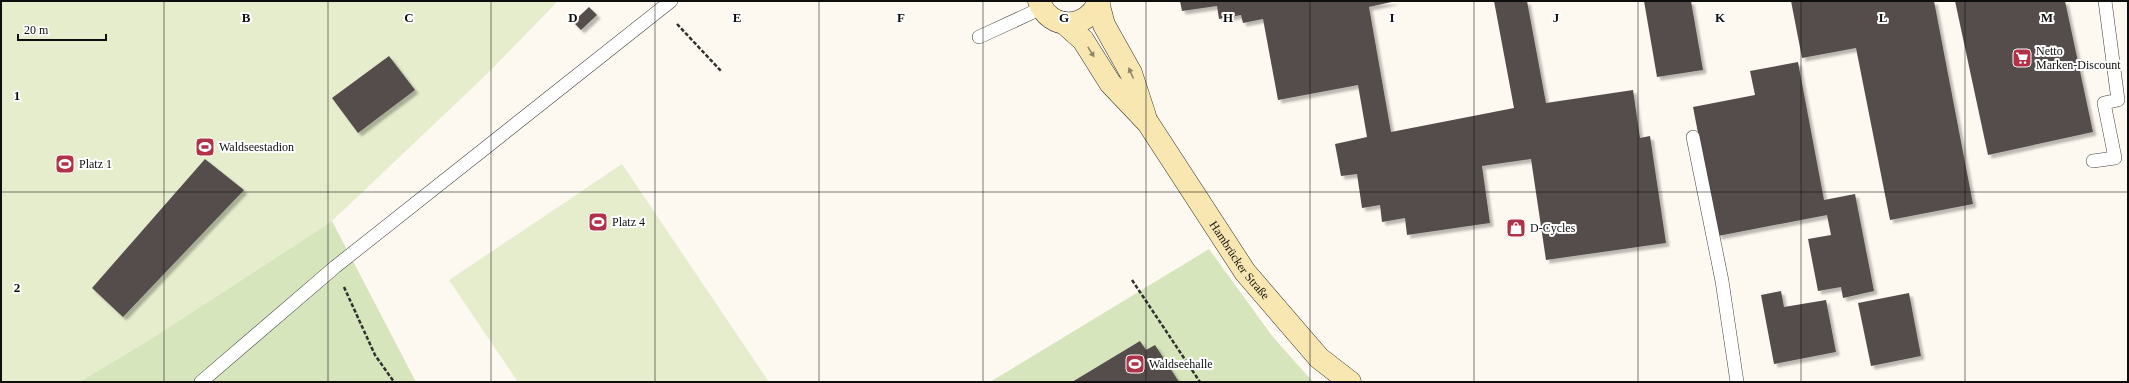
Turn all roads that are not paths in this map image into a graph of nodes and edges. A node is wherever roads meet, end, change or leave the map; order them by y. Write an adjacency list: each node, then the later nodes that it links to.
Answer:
1 (1099, 1): 5 (street, Hambrücker Straße); 7 (street, Hambrücker Straße, one-way to 1)
2 (2105, 1): 9 (lane)
3 (1040, 4): 5 (street, Hambrücker Straße); 6 (lane)
4 (667, 5): 10 (lane)
5 (1065, 24): 7 (street, Hambrücker Straße, one-way to 7)
6 (979, 37)
7 (1148, 123): 11 (street, Hambrücker Straße)
8 (1693, 137): 12 (lane)
9 (2093, 162)
10 (201, 382)
11 (1350, 382)
12 (1737, 382)

